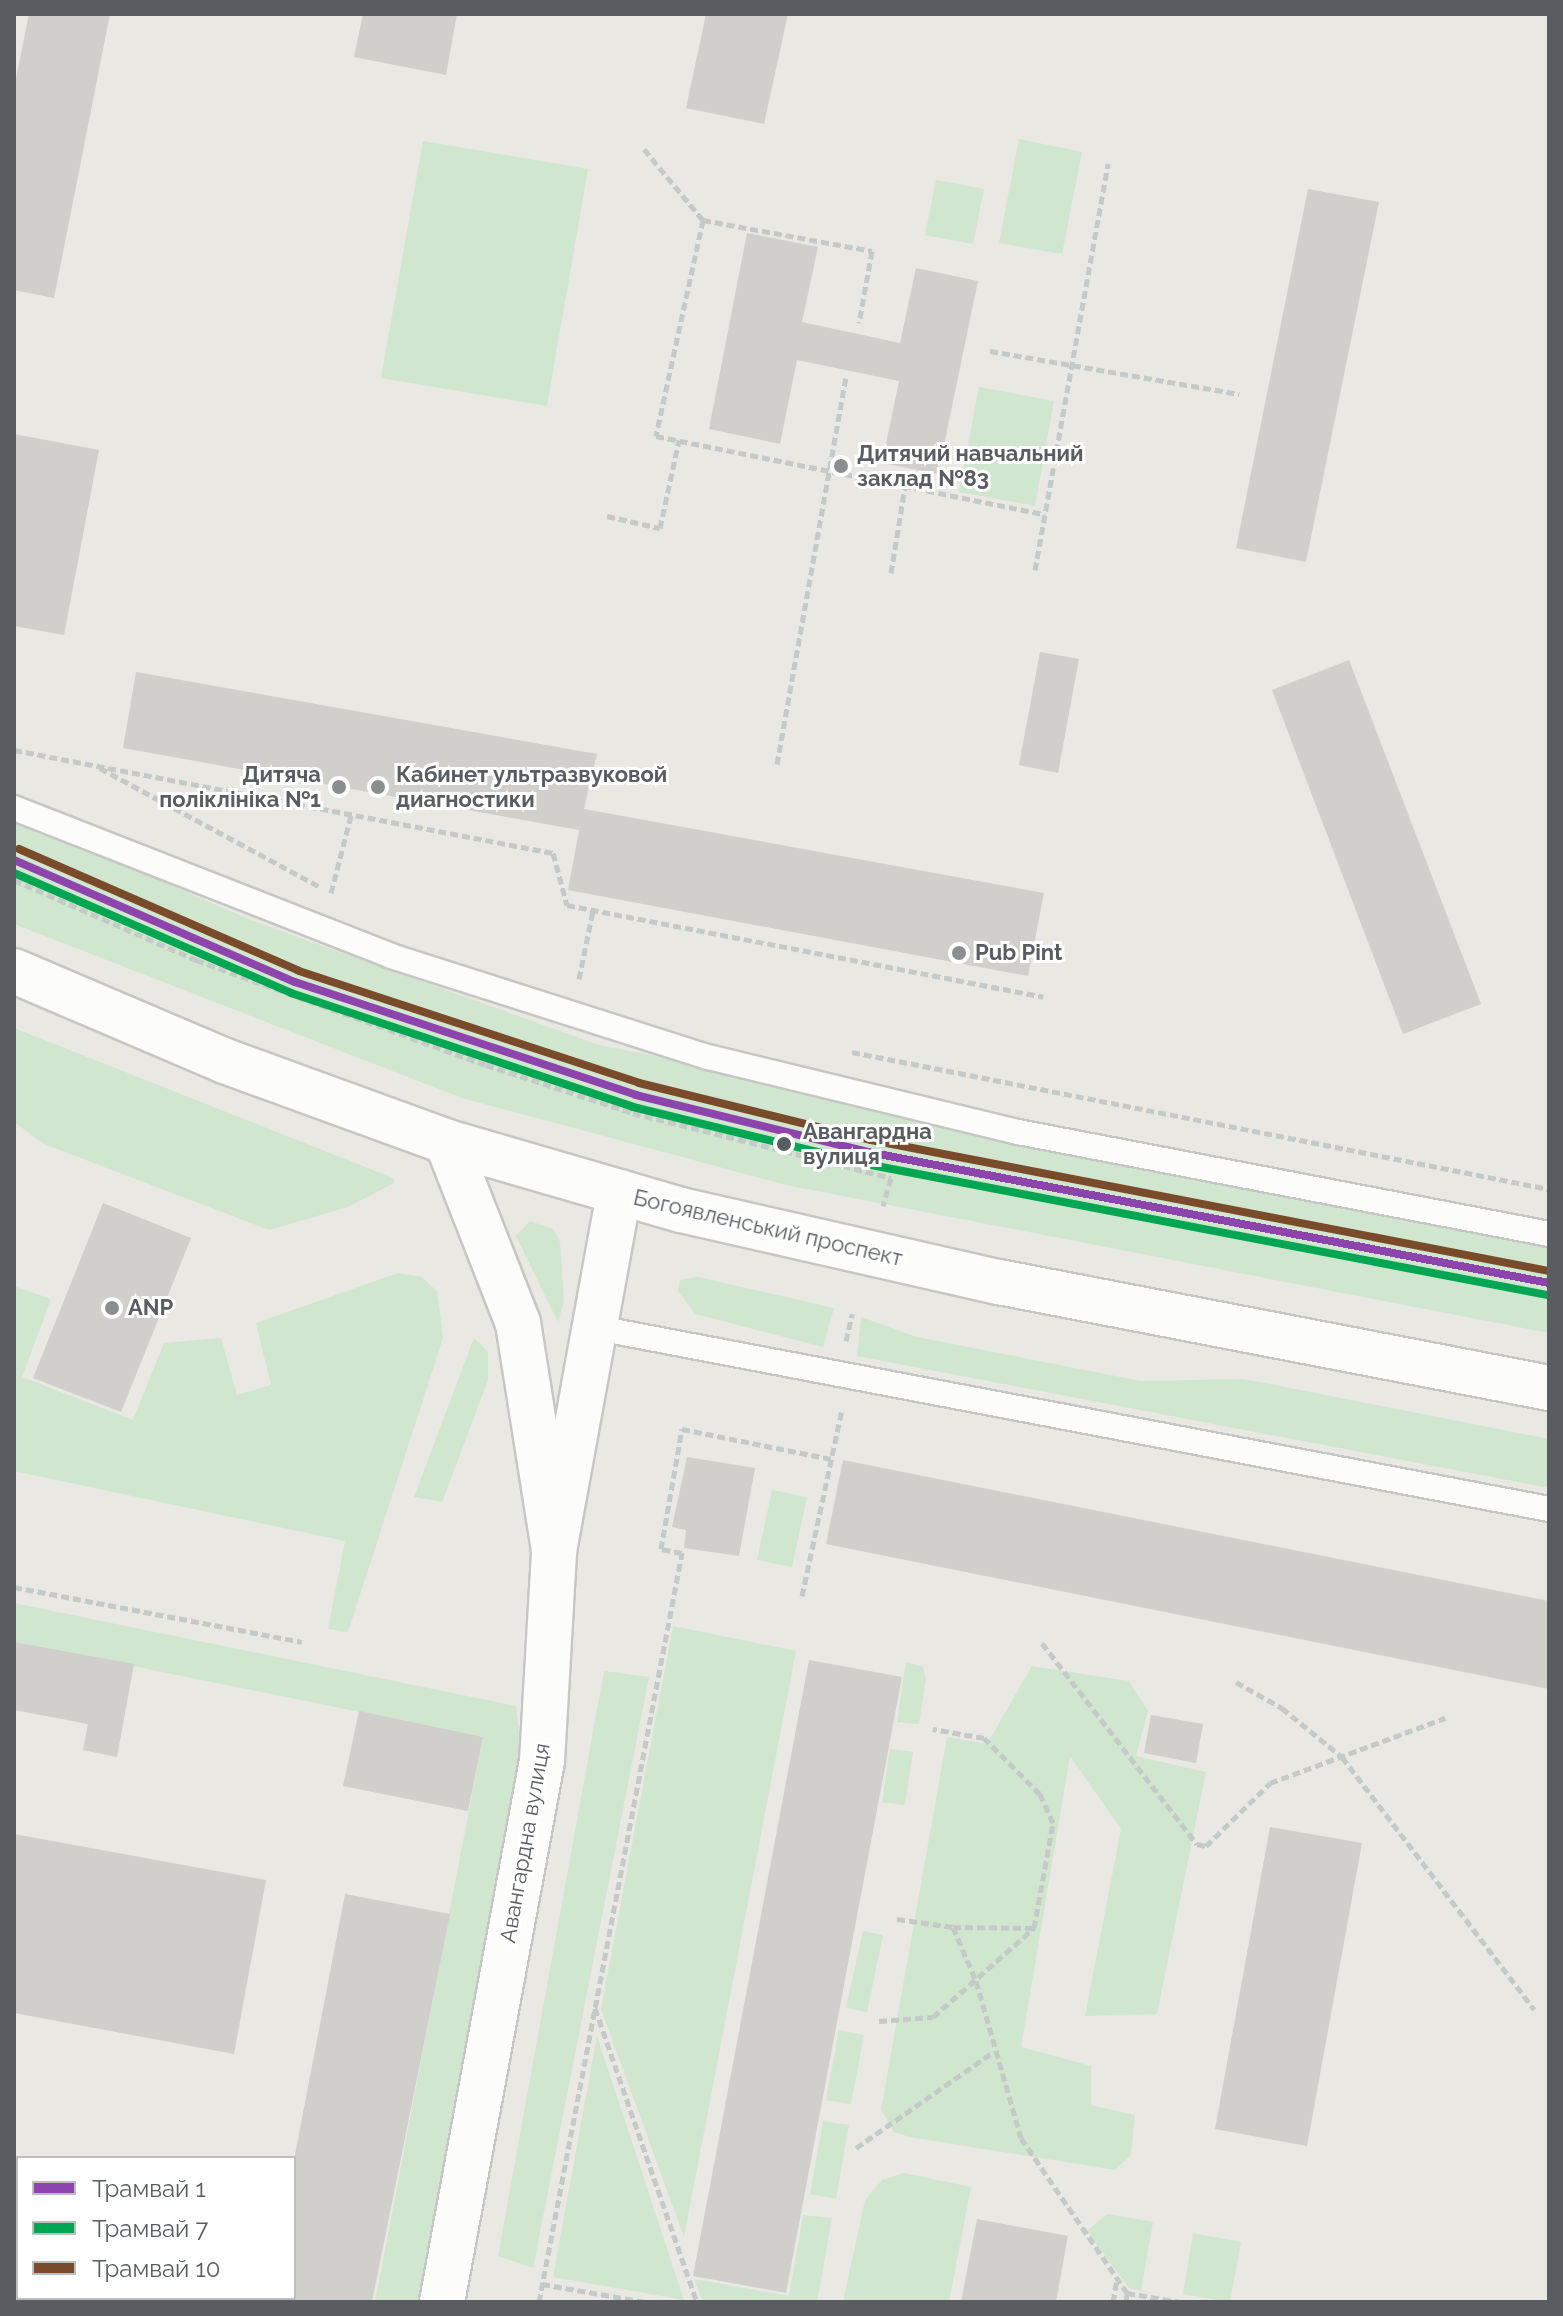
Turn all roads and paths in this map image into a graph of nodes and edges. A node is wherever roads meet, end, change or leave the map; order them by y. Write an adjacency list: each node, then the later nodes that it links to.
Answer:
1 (644, 149): 3 (path)
2 (1108, 163): 6 (path)
3 (703, 220): 4 (path); 9 (path)
4 (859, 323)
5 (990, 351): 6 (path)
6 (1071, 362): 8 (path); 12 (path)
7 (846, 377): 10 (path)
8 (1239, 394)
9 (679, 440): 10 (path); 13 (path)
10 (829, 470): 11 (path); 17 (path)
11 (905, 487): 12 (path); 15 (path)
12 (1044, 514): 14 (path)
13 (607, 516)
14 (1035, 570)
15 (891, 573)
16 (14, 750): 18 (path)
17 (777, 764)
18 (100, 768): 20 (path); 22 (path)
19 (14, 808): 35 (lane)
20 (352, 812): 22 (path); 24 (path)
21 (14, 880): 34 (path)
22 (331, 893): 23 (path)
23 (346, 899)
24 (593, 910): 27 (path); 29 (path)
25 (14, 971): 31 (main road, Богоявленський проспект)
26 (563, 980): 27 (path)
27 (578, 986): 28 (path)
28 (592, 991)
29 (1043, 997)
30 (844, 1050): 32 (path)
31 (447, 1142): 33 (main road, Богоявленський проспект); 42 (main road)
32 (1549, 1189)
33 (619, 1192): 37 (main road, Авангардна вулиця); 39 (main road, Богоявленський проспект)
34 (883, 1206)
35 (1549, 1234)
36 (852, 1314): 38 (path)
37 (592, 1327): 38 (lane); 42 (main road, Авангардна вулиця)
38 (838, 1373): 40 (path); 41 (lane)
39 (1549, 1388)
40 (831, 1459): 44 (path); 55 (path)
41 (1549, 1509)
42 (554, 1551): 63 (main road, Авангардна вулиця)
43 (14, 1587): 45 (path)
44 (802, 1596)
45 (302, 1642)
46 (1042, 1643): 50 (path)
47 (1236, 1682): 50 (path)
48 (1445, 1718): 50 (path)
49 (933, 1729): 53 (path)
50 (1342, 1757): 56 (path)
51 (897, 1919): 52 (path)
52 (953, 1927): 53 (path); 54 (path)
53 (1034, 1928): 54 (path)
54 (976, 1981): 57 (path); 58 (path)
55 (595, 2007): 61 (path); 66 (path)
56 (1534, 2009)
57 (879, 2021)
58 (993, 2052): 59 (path); 60 (path)
59 (856, 2148)
60 (1117, 2278): 62 (path); 67 (path)
61 (542, 2284): 64 (path); 65 (path)
62 (1127, 2293): 68 (path); 69 (path)
63 (442, 2302)
64 (539, 2302)
65 (645, 2302)
66 (697, 2302)
67 (1113, 2302)
68 (1126, 2302)
69 (1180, 2302)

